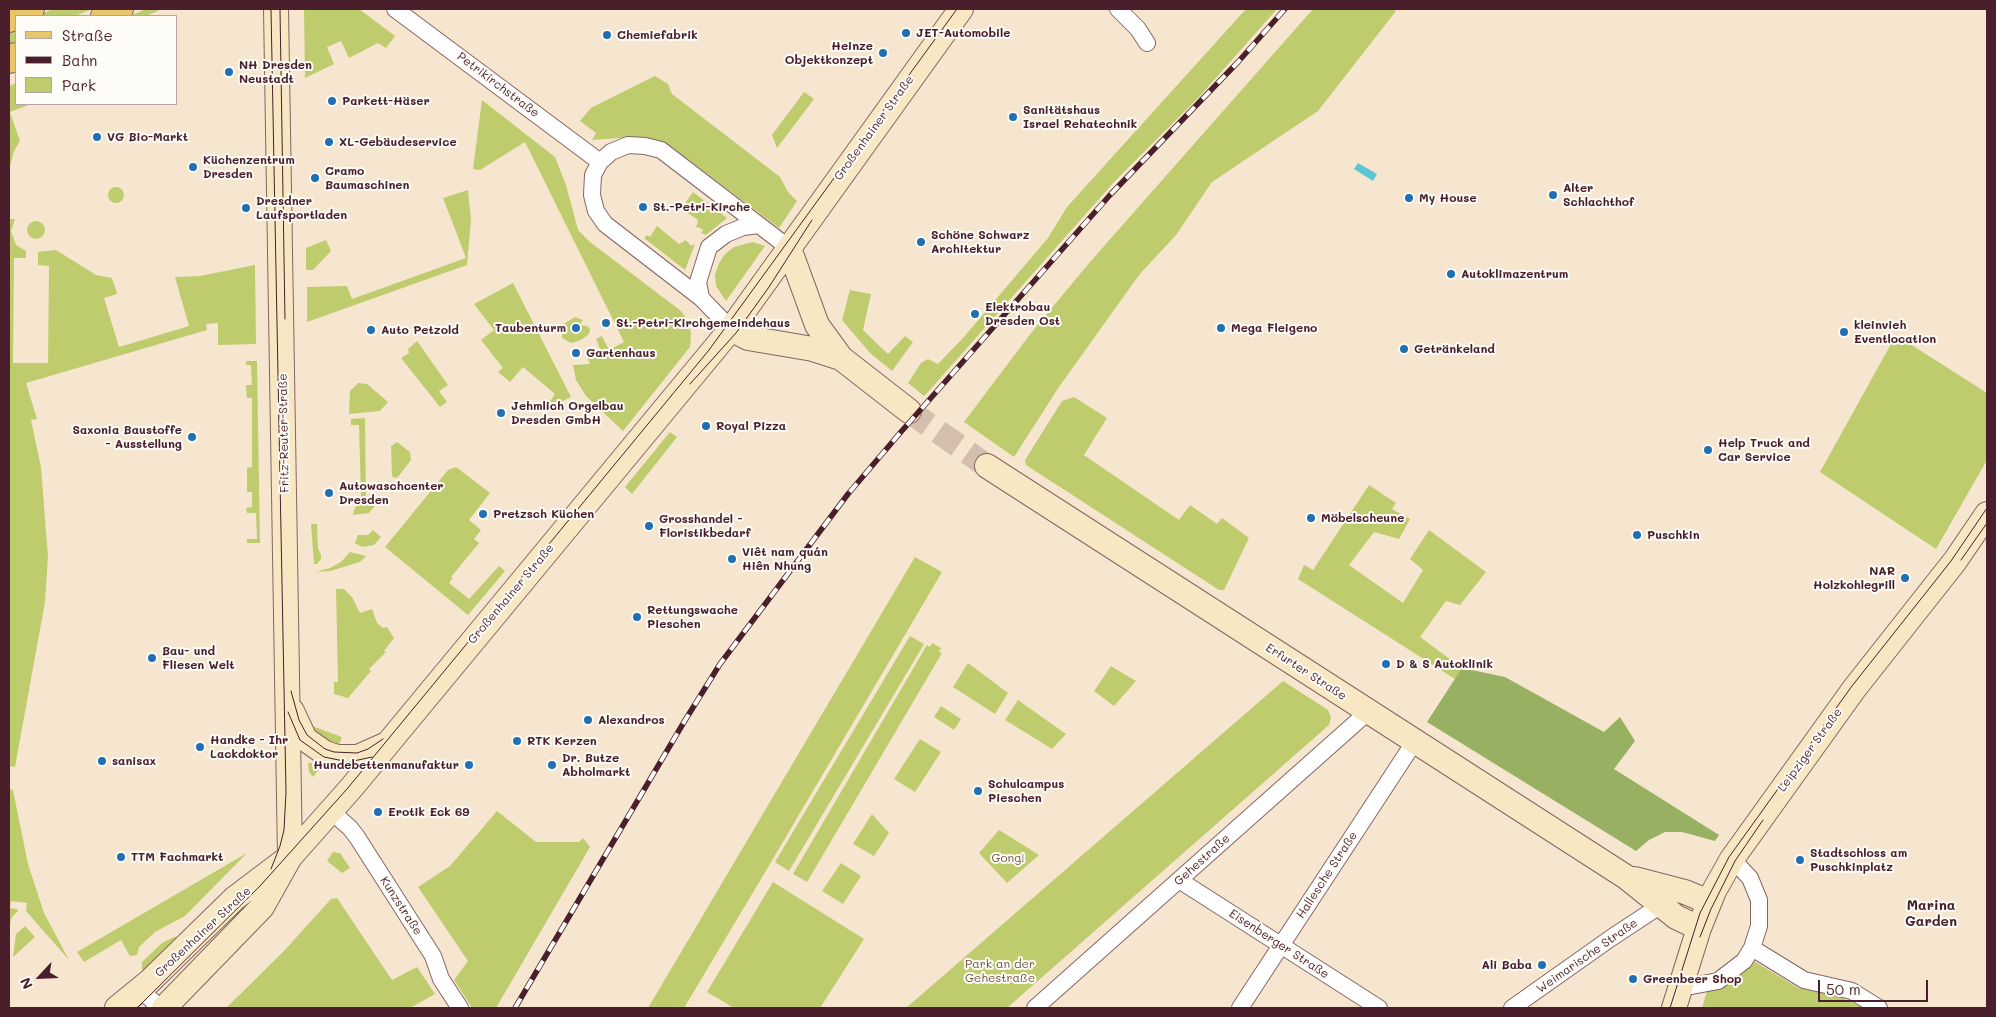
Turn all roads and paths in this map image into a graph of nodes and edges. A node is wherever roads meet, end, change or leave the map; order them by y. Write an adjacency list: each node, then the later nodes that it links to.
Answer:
1 (31, 9): 7 (main road)
2 (120, 9): 8 (main road)
3 (276, 9): 19 (main road, Fritz-Reuter-Straße)
4 (395, 9): 10 (street, Petrikirchstraße)
5 (961, 9): 12 (main road, Großenhainer Straße)
6 (1118, 9): 9 (street)
7 (18, 15)
8 (106, 15)
9 (1147, 43)
10 (600, 162): 11 (street); 13 (street)
11 (759, 225): 12 (street); 13 (street)
12 (789, 248): 14 (main road, Großenhainer Straße); 15 (main road)
13 (700, 298): 14 (street)
14 (731, 329): 15 (main road); 22 (main road, Großenhainer Straße)
15 (841, 358): 16 (main road)
16 (909, 411)
17 (987, 466): 20 (main road, Erfurter Straße)
18 (1987, 514): 25 (main road, Leipziger Straße)
19 (288, 693): 22 (main road); 24 (main road, Fritz-Reuter-Straße)
20 (1369, 711): 21 (main road, Erfurter Straße); 27 (street, Gehestraße)
21 (1415, 741): 26 (main road, Erfurter Straße); 31 (street, Hallesche Straße)
22 (388, 742): 23 (main road, Großenhainer Straße)
23 (331, 811): 24 (main road, Großenhainer Straße); 38 (street, Kunzstraße)
24 (290, 857): 34 (main road, Großenhainer Straße); 37 (main road, Großenhainer Straße)
25 (1732, 859): 28 (main road, Leipziger Straße); 32 (street)
26 (1626, 877): 28 (main road, Erfurter Straße); 29 (main road, Erfurter Straße)
27 (1179, 880): 31 (street, Eisenberger Straße); 39 (street, Gehestraße)
28 (1709, 902): 30 (main road, Leipziger Straße)
29 (1661, 905): 30 (main road, Erfurter Straße); 42 (street, Weimarische Straße)
30 (1699, 928): 33 (main road, Leipziger Straße)
31 (1280, 946): 40 (street, Hallesche Straße); 41 (street, Eisenberger Straße)
32 (1752, 948): 33 (street); 44 (street)
33 (1681, 984): 43 (main road, Leipziger Straße)
34 (142, 990): 35 (main road, Großenhainer Straße); 36 (street)
35 (117, 1008)
36 (160, 1008)
37 (164, 1008)
38 (460, 1008)
39 (1035, 1008)
40 (1240, 1008)
41 (1379, 1008)
42 (1512, 1008)
43 (1674, 1008)
44 (1879, 1008)

